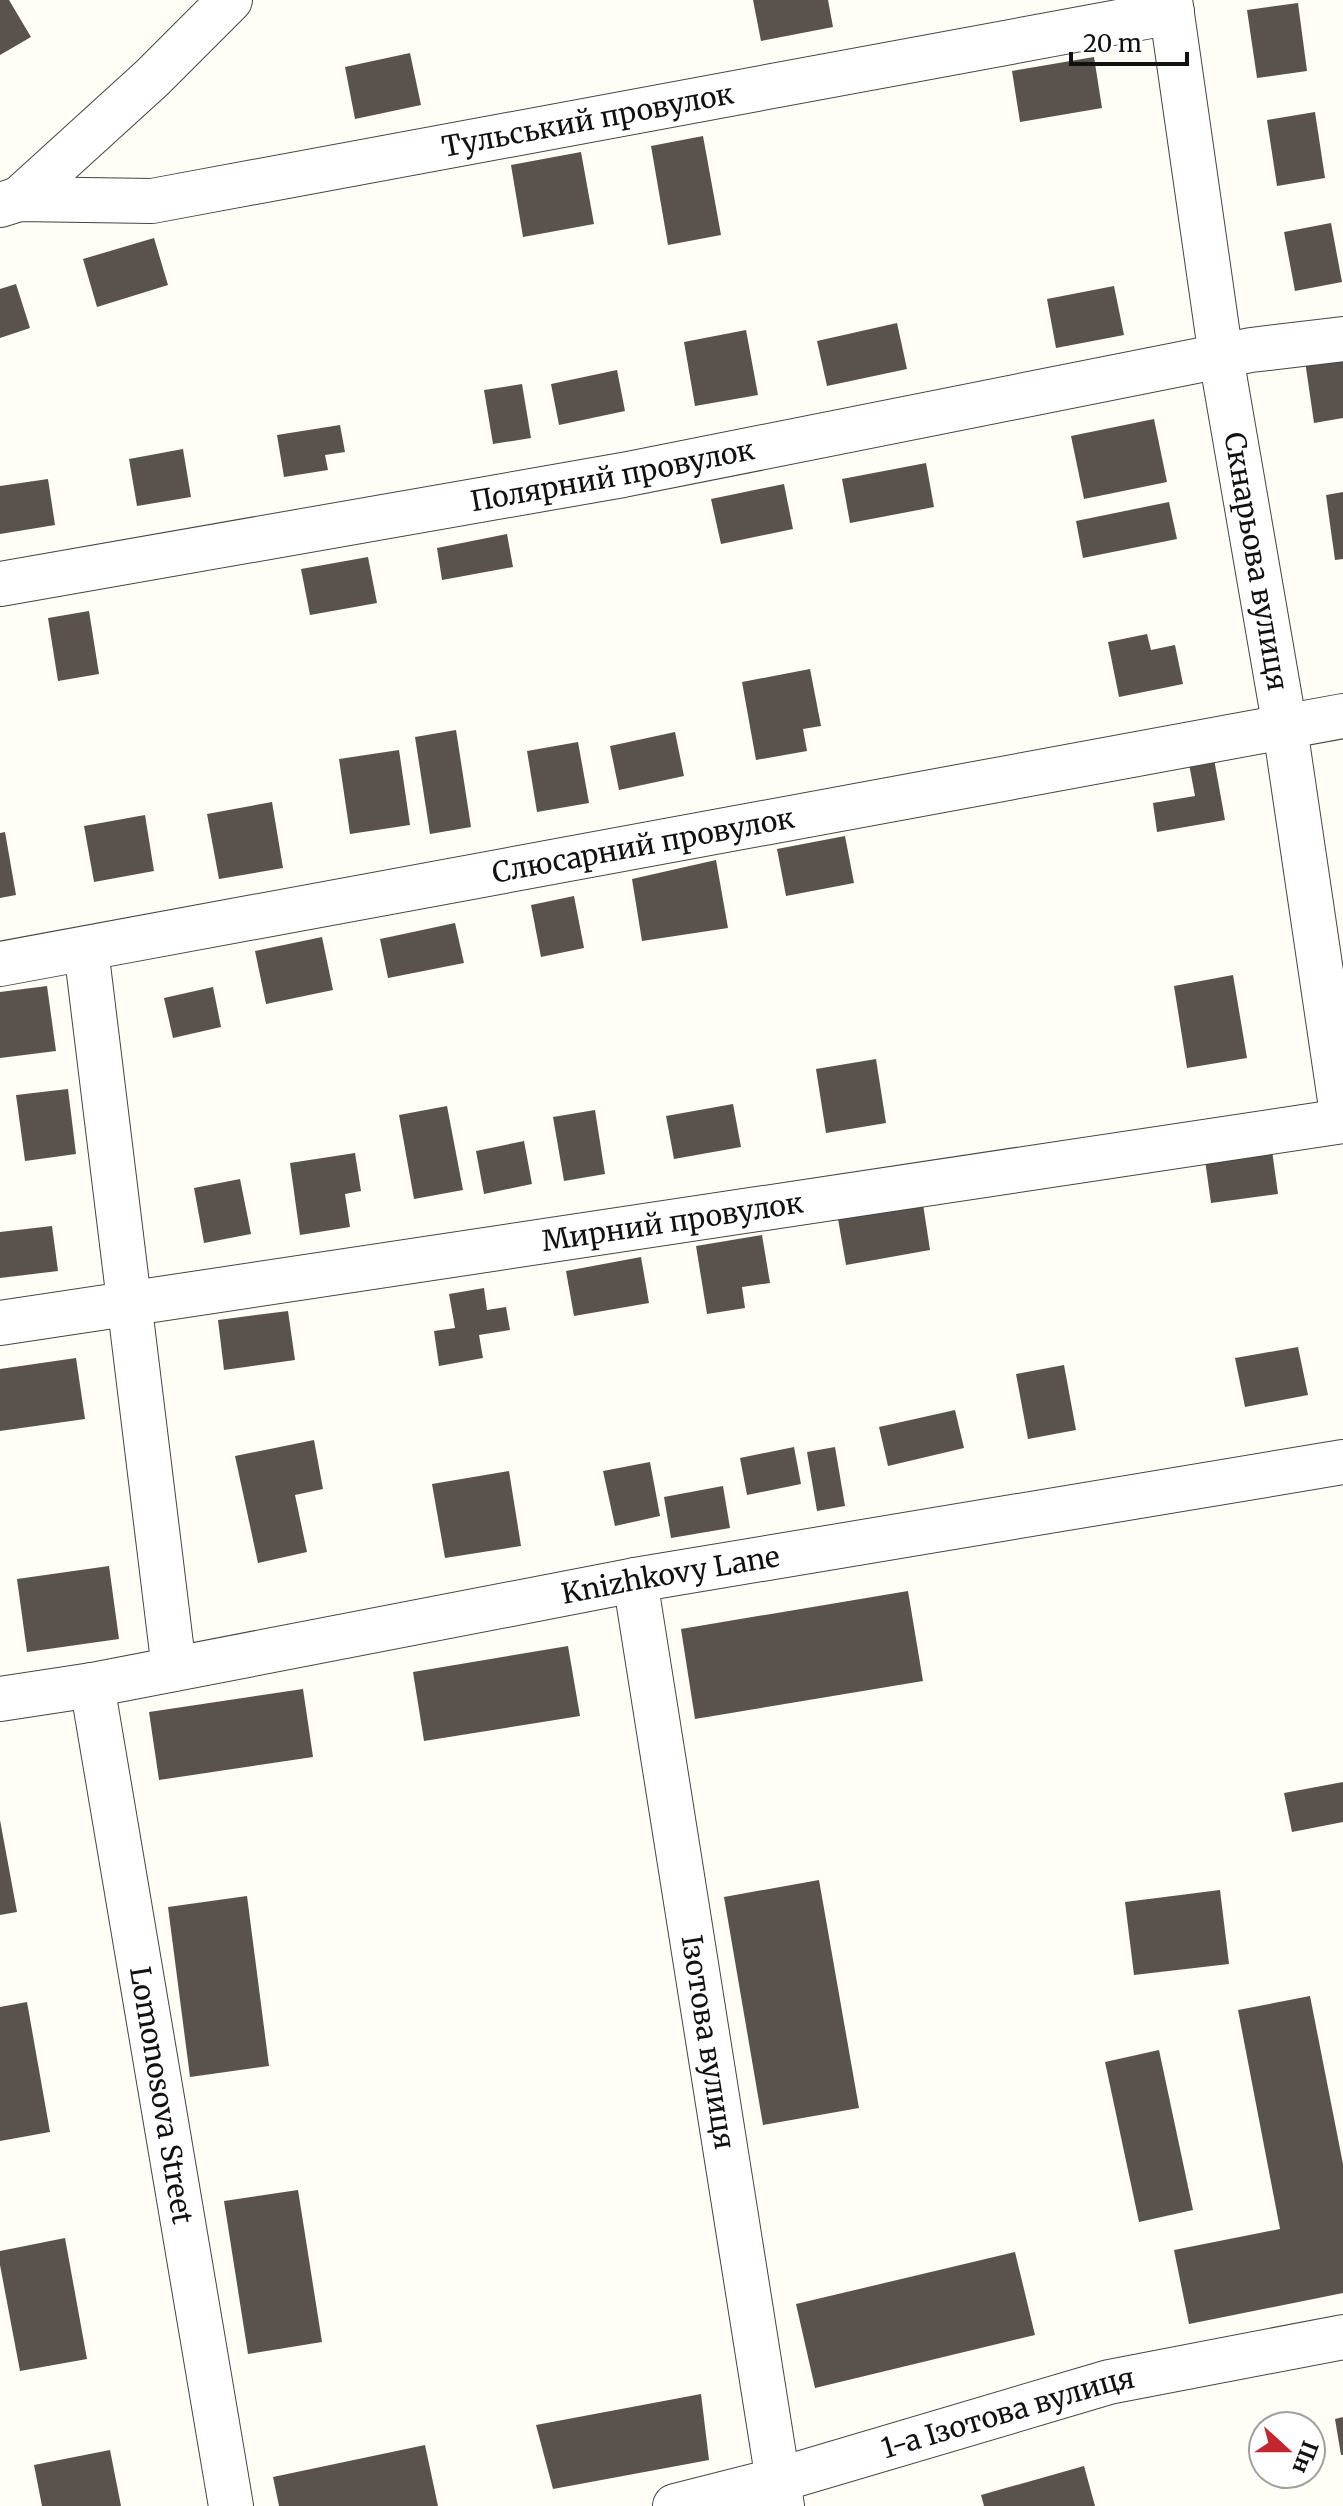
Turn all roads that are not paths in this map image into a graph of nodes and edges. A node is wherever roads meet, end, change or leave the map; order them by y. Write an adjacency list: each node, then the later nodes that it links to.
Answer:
1 (230, 0): 3 (street)
2 (1171, 6): 3 (street, Тульський провулок); 5 (street, Скнарьова вулиця)
3 (10, 202)
4 (1343, 339): 5 (street, Полярний провулок)
5 (1221, 357): 6 (street, Полярний провулок); 8 (street, Скнарьова вулиця)
6 (0, 584)
7 (1343, 716): 8 (street, Слюсарний провулок)
8 (1285, 728): 9 (street, Слюсарний провулок); 11 (street, Скнарьова вулиця)
9 (86, 949): 10 (street, Слюсарний провулок); 12 (street)
10 (0, 964)
11 (1343, 1121): 12 (street, Мирний провулок)
12 (131, 1305): 13 (street, Мирний провулок); 16 (street)
13 (0, 1323)
14 (1343, 1462): 15 (street, Knizhkovy Lane)
15 (635, 1580): 16 (street, Knizhkovy Lane); 20 (street, Ізотова вулиця)
16 (174, 1669): 17 (street, Knizhkovy Lane)
17 (92, 1685): 18 (street, Knizhkovy Lane); 21 (street, Lomonosova Street)
18 (0, 1699)
19 (1343, 2337): 20 (street, 1-а Ізотова вулиця)
20 (780, 2493): 22 (street, 1-а Ізотова вулиця)
21 (231, 2506)
22 (675, 2506)

